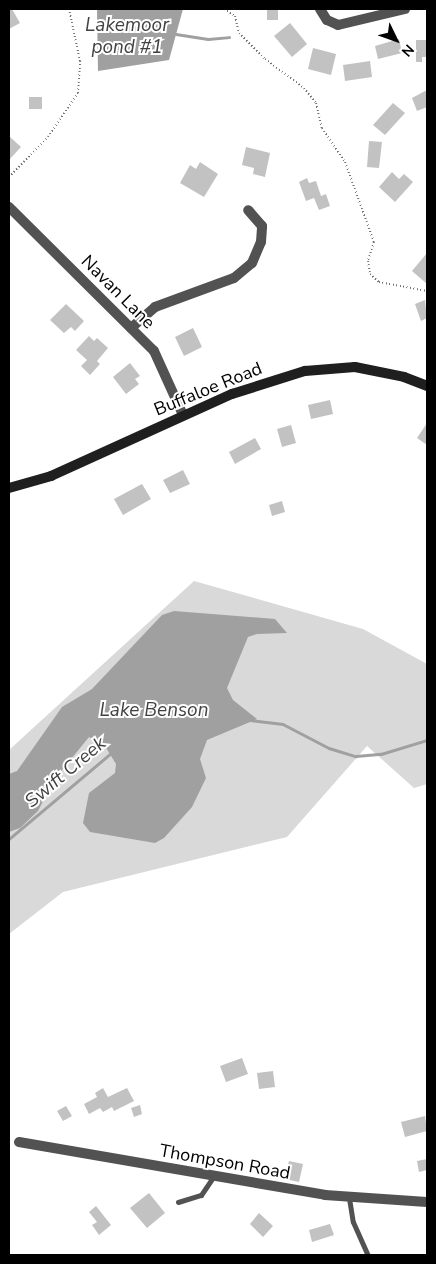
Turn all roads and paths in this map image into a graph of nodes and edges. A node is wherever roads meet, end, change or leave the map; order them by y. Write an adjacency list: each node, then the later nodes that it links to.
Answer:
1 (69, 9): 6 (path)
2 (224, 9): 9 (path)
3 (320, 9): 4 (street)
4 (400, 9): 5 (street)
5 (405, 9)
6 (9, 177)
7 (9, 207): 10 (street, Navan Lane)
8 (248, 210): 10 (street)
9 (427, 291)
10 (131, 328): 12 (street, Navan Lane)
11 (427, 386): 12 (street, Buffaloe Road)
12 (183, 415): 13 (street, Buffaloe Road)
13 (9, 488)
14 (19, 1142): 15 (street, Thompson Road)
15 (213, 1177): 16 (street, Thompson Road); 17 (lane)
16 (349, 1198): 18 (street, Thompson Road); 19 (lane)
17 (178, 1202)
18 (427, 1202)
19 (368, 1255)

